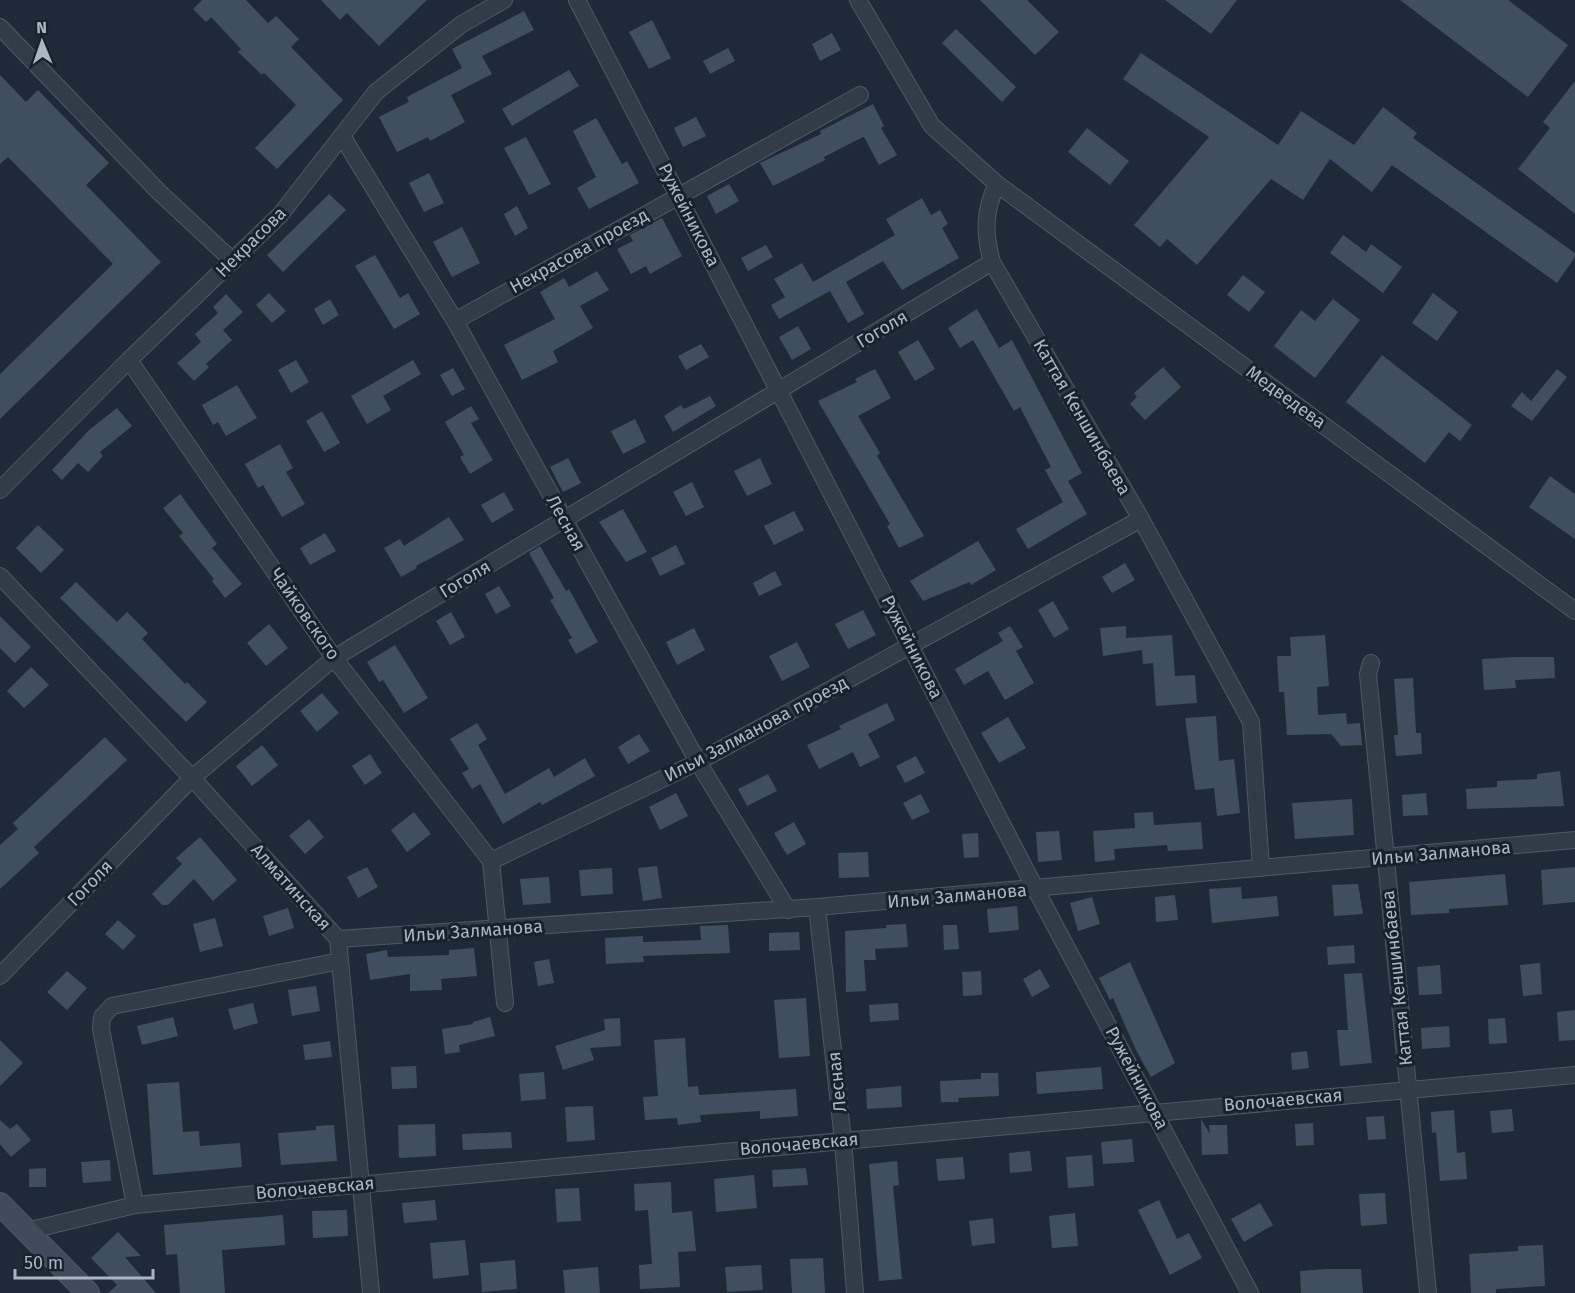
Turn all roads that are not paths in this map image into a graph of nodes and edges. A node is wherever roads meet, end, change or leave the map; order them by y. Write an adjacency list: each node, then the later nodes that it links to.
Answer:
1 (504, 0): 6 (street, Некрасова)
2 (577, 0): 8 (street, Ружейникова)
3 (858, 0): 7 (street)
4 (0, 27): 9 (street)
5 (861, 95): 8 (street, Некрасова проезд)
6 (342, 136): 9 (street, Некрасова); 11 (street, Лесная)
7 (997, 184): 10 (street, Каттая Кеншинбаева); 18 (street, Медведева)
8 (679, 195): 11 (street, Некрасова проезд); 13 (street, Ружейникова)
9 (233, 261): 12 (street, Некрасова)
10 (992, 262): 13 (street, Гоголя); 15 (street, Каттая Кеншинбаева)
11 (454, 321): 16 (street, Лесная)
12 (129, 360): 14 (street, Некрасова); 20 (street, Чайковского)
13 (780, 390): 16 (street, Гоголя); 19 (street, Ружейникова)
14 (0, 490)
15 (1141, 519): 19 (street, Ильи Залманова проезд); 27 (street, Каттая Кеншинбаева)
16 (564, 520): 20 (street, Гоголя); 22 (street, Лесная)
17 (0, 576): 23 (street, Алматинская)
18 (1575, 610)
19 (911, 646): 22 (street, Ильи Залманова проезд); 28 (street, Ружейникова)
20 (334, 658): 23 (street, Гоголя); 26 (street, Чайковского)
21 (1371, 663): 25 (street, Каттая Кеншинбаева)
22 (698, 762): 26 (street, Ильи Залманова проезд); 30 (street, Лесная)
23 (192, 778): 32 (street, Алматинская); 34 (street, Гоголя)
24 (1575, 840): 25 (street, Ильи Залманова)
25 (1385, 858): 27 (street, Ильи Залманова); 37 (street, Каттая Кеншинбаева)
26 (491, 861): 31 (street)
27 (1261, 868): 28 (street, Ильи Залманова)
28 (1036, 890): 29 (street, Ильи Залманова); 38 (street, Ружейникова)
29 (817, 907): 30 (street, Ильи Залманова); 39 (street, Лесная)
30 (788, 910): 31 (street, Ильи Залманова)
31 (498, 930): 32 (street, Ильи Залманова); 35 (street)
32 (339, 939): 33 (street, Алматинская)
33 (340, 962): 40 (street, Алматинская); 42 (street)
34 (0, 976)
35 (505, 1004)
36 (1575, 1075): 37 (street, Волочаевская)
37 (1408, 1088): 38 (street, Волочаевская); 48 (street, Каттая Кеншинбаева)
38 (1155, 1112): 39 (street, Волочаевская); 47 (street, Ружейникова)
39 (843, 1140): 40 (street, Волочаевская); 46 (street, Лесная)
40 (361, 1184): 42 (street, Волочаевская); 45 (street, Алматинская)
41 (0, 1204): 43 (street)
42 (135, 1205): 43 (street, Волочаевская)
43 (27, 1232): 44 (street)
44 (88, 1293)
45 (372, 1293)
46 (855, 1293)
47 (1250, 1293)
48 (1428, 1293)

